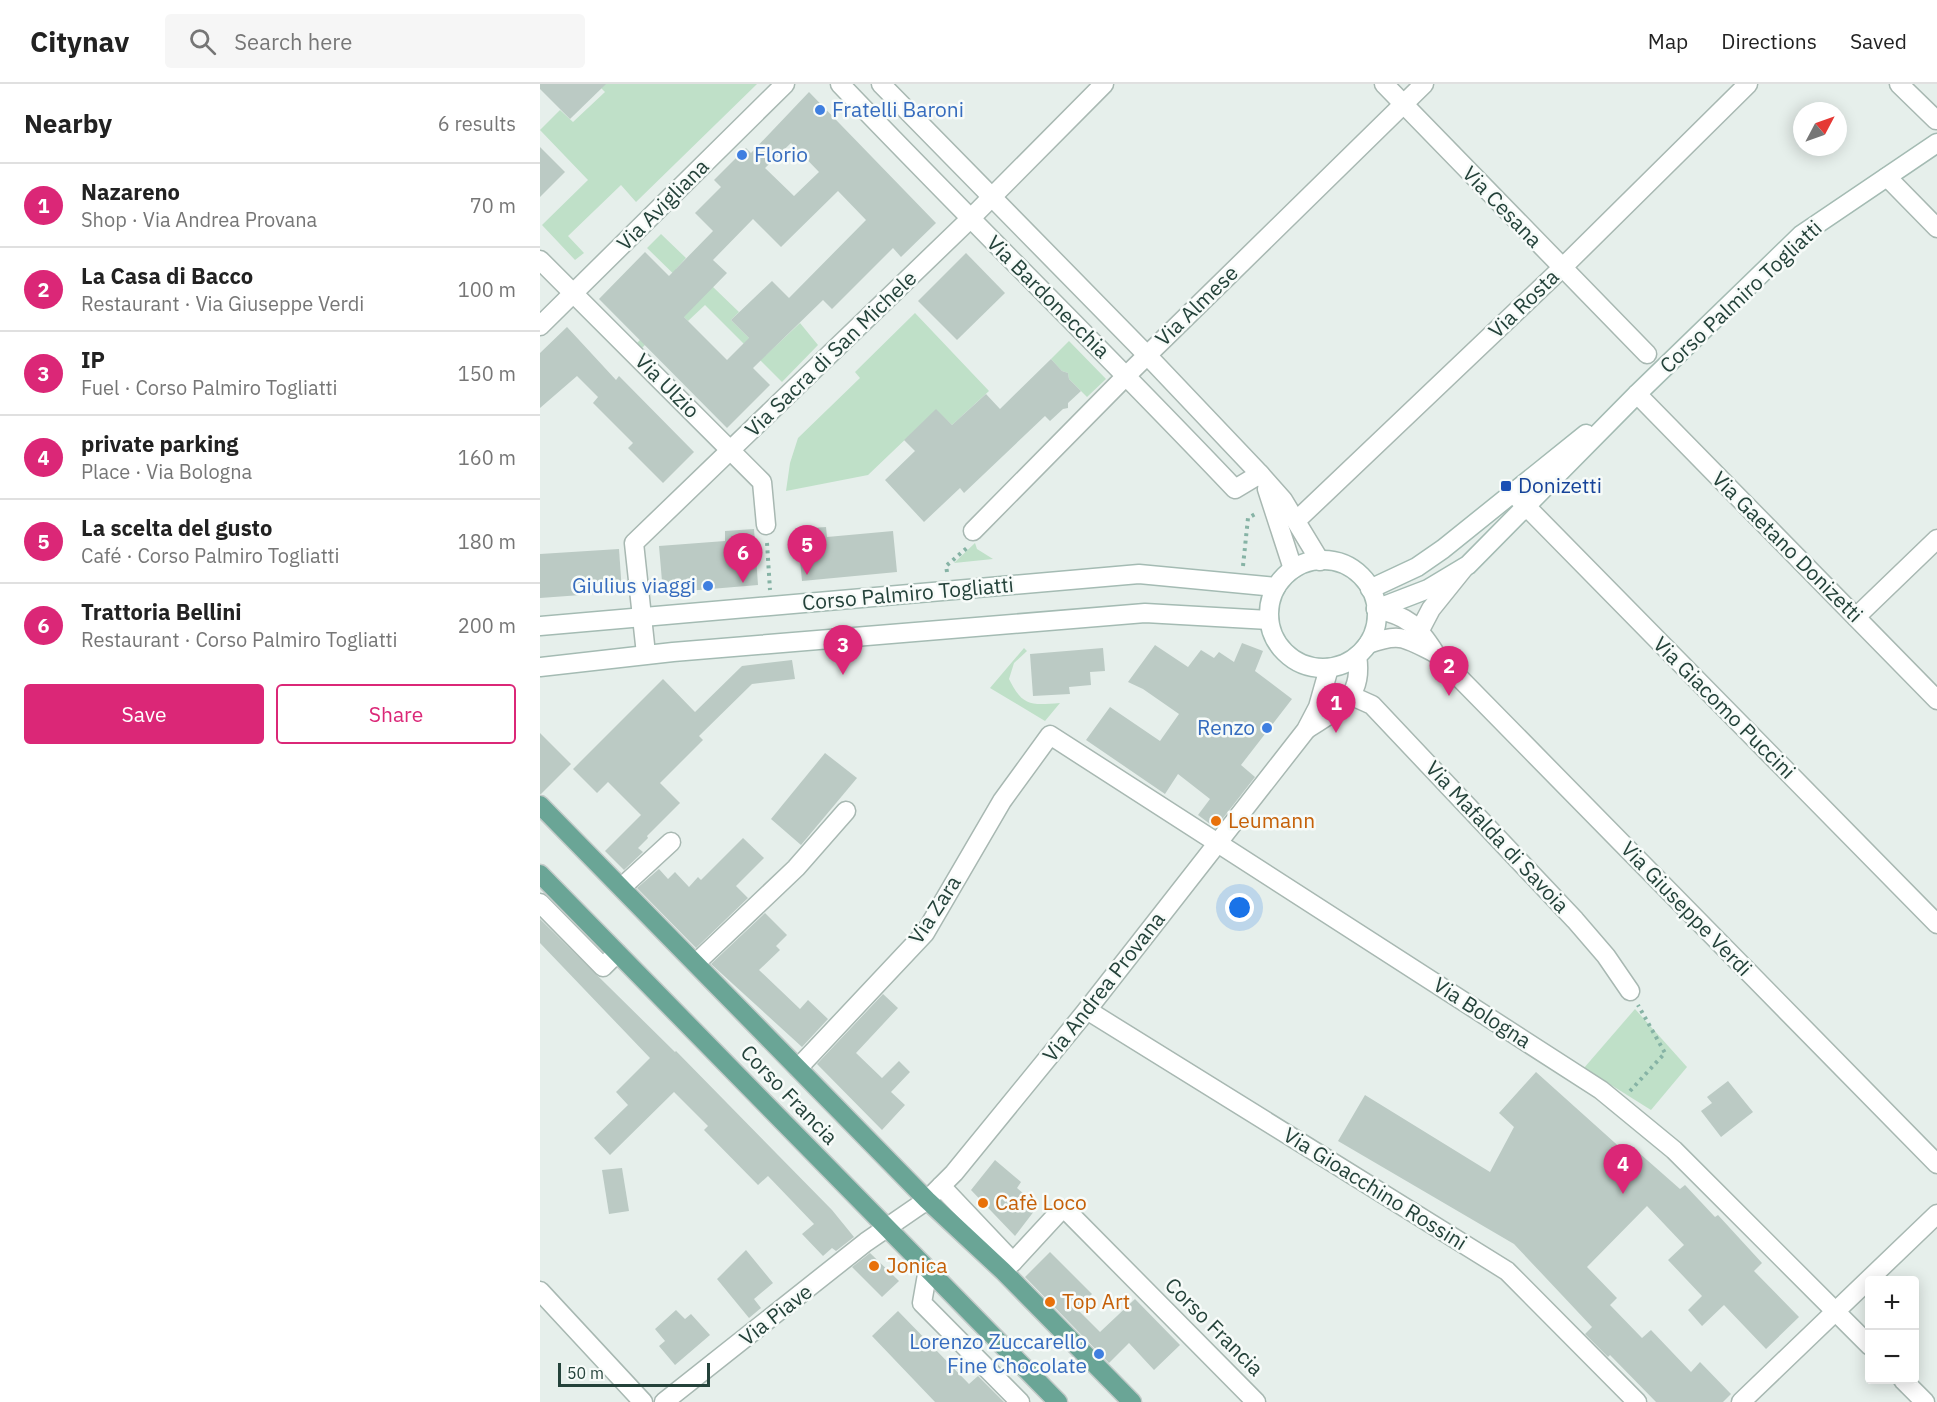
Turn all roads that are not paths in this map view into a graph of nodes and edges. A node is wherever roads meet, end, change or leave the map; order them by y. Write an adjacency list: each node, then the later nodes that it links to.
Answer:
1 (785, 84): 18 (street, Via Avigliana)
2 (840, 84): 14 (street, Via Bardonecchia)
3 (881, 84): 13 (street, Via Bardonecchia)
4 (1104, 84): 13 (street, Via Sacra di San Michele)
5 (1384, 84): 9 (street, Via Cesana)
6 (1424, 84): 9 (street, Via Almese)
7 (1748, 84): 17 (street, Via Rosta)
8 (1899, 84): 10 (street)
9 (1403, 104): 17 (street, Via Cesana); 21 (street, Via Almese)
10 (1935, 120)
11 (1937, 143): 12 (street, Corso Palmiro Togliatti)
12 (1887, 177): 15 (street); 23 (street, Corso Palmiro Togliatti)
13 (990, 197): 14 (street, Via Sacra di San Michele); 21 (street, Via Bardonecchia)
14 (970, 219): 22 (street, Via Bardonecchia); 24 (street, Via Sacra di San Michele)
15 (1937, 228)
16 (540, 260): 18 (street, Via Ulzio)
17 (1562, 268): 20 (street, Via Cesana); 29 (street, Via Rosta)
18 (574, 293): 19 (street, Via Avigliana); 24 (street, Via Ulzio)
19 (540, 326)
20 (1647, 354)
21 (1147, 355): 22 (street, Via Almese); 26 (street, Via Bardonecchia)
22 (1126, 375): 26 (street, Via Bardonecchia); 31 (street, Via Almese)
23 (1636, 394): 25 (street, Corso Palmiro Togliatti); 40 (street, Via Gaetano Donizetti)
24 (731, 451): 30 (street, Via Ulzio); 39 (street, Via Sacra di San Michele)
25 (1565, 459): 27 (street, Corso Palmiro Togliatti); 28 (street, Corso Palmiro Togliatti)
26 (1260, 474): 29 (street, Via Bardonecchia); 35 (street, Via Bardonecchia)
27 (1512, 492): 28 (street, Via Giacomo Puccini); 37 (street, Corso Palmiro Togliatti)
28 (1527, 507): 34 (street, Corso Palmiro Togliatti); 60 (street, Via Giacomo Puccini)
29 (1297, 520): 33 (street, Via Bardonecchia)
30 (766, 525)
31 (973, 531)
32 (1937, 539): 40 (street)
33 (1320, 561): 35 (street); 37 (street)
34 (1467, 565): 38 (street, Corso Palmiro Togliatti); 43 (street, Corso Palmiro Togliatti)
35 (1293, 569): 36 (street)
36 (1276, 587): 39 (street, Corso Palmiro Togliatti); 41 (street)
37 (1370, 589): 38 (street)
38 (1376, 609): 43 (street, Via Giuseppe Verdi); 44 (street)
39 (641, 617): 42 (street, Corso Palmiro Togliatti); 46 (street, Via Sacra di San Michele)
40 (1856, 617): 50 (street, Via Gaetano Donizetti)
41 (1269, 620): 46 (street, Corso Palmiro Togliatti); 48 (street)
42 (540, 627)
43 (1420, 630): 45 (street, Via Giuseppe Verdi)
44 (1363, 650): 45 (street, Via Giuseppe Verdi); 48 (street); 49 (street)
45 (1435, 653): 66 (street, Via Giuseppe Verdi)
46 (646, 654): 47 (street, Corso Palmiro Togliatti)
47 (540, 667)
48 (1329, 668): 51 (street, Via Andrea Provana)
49 (1352, 696): 51 (street, Via Andrea Provana); 63 (street, Via Mafalda di Savoia)
50 (1937, 700)
51 (1306, 730): 56 (street, Via Andrea Provana)
52 (1050, 735): 56 (street, Via Bologna); 65 (street, Via Zara)
53 (540, 805): 58 (main road, Corso Francia)
54 (846, 810): 62 (street)
55 (671, 842): 58 (street)
56 (1219, 842): 64 (street, Via Andrea Provana); 74 (street, Via Bologna)
57 (540, 874): 61 (main road, Corso Francia)
58 (622, 887): 62 (main road, Corso Francia)
59 (540, 903): 61 (street)
60 (1937, 924)
61 (617, 952): 70 (main road, Corso Francia)
62 (696, 963): 65 (main road, Corso Francia)
63 (1630, 991)
64 (1087, 1010): 67 (street, Via Andrea Provana); 83 (street, Via Gioacchino Rossini)
65 (798, 1068): 68 (main road, Corso Francia)
66 (1937, 1164)
67 (941, 1186): 68 (street, Via Andrea Provana); 71 (street, Corso Francia)
68 (927, 1200): 70 (street, Via Andrea Provana); 71 (main road, Corso Francia)
69 (1937, 1214): 74 (street)
70 (887, 1227): 72 (main road, Corso Francia); 78 (street, Via Piave)
71 (1008, 1267): 81 (main road, Corso Francia); 82 (street, Corso Francia)
72 (928, 1269): 79 (street); 80 (main road, Corso Francia)
73 (540, 1291): 77 (street)
74 (1836, 1312): 75 (street, Via Bologna); 84 (street)
75 (1865, 1342)
76 (1907, 1384): 85 (street)
77 (643, 1402)
78 (664, 1402)
79 (1020, 1402)
80 (1058, 1402)
81 (1132, 1402)
82 (1256, 1402)
83 (1637, 1402)
84 (1741, 1402)
85 (1926, 1402)

